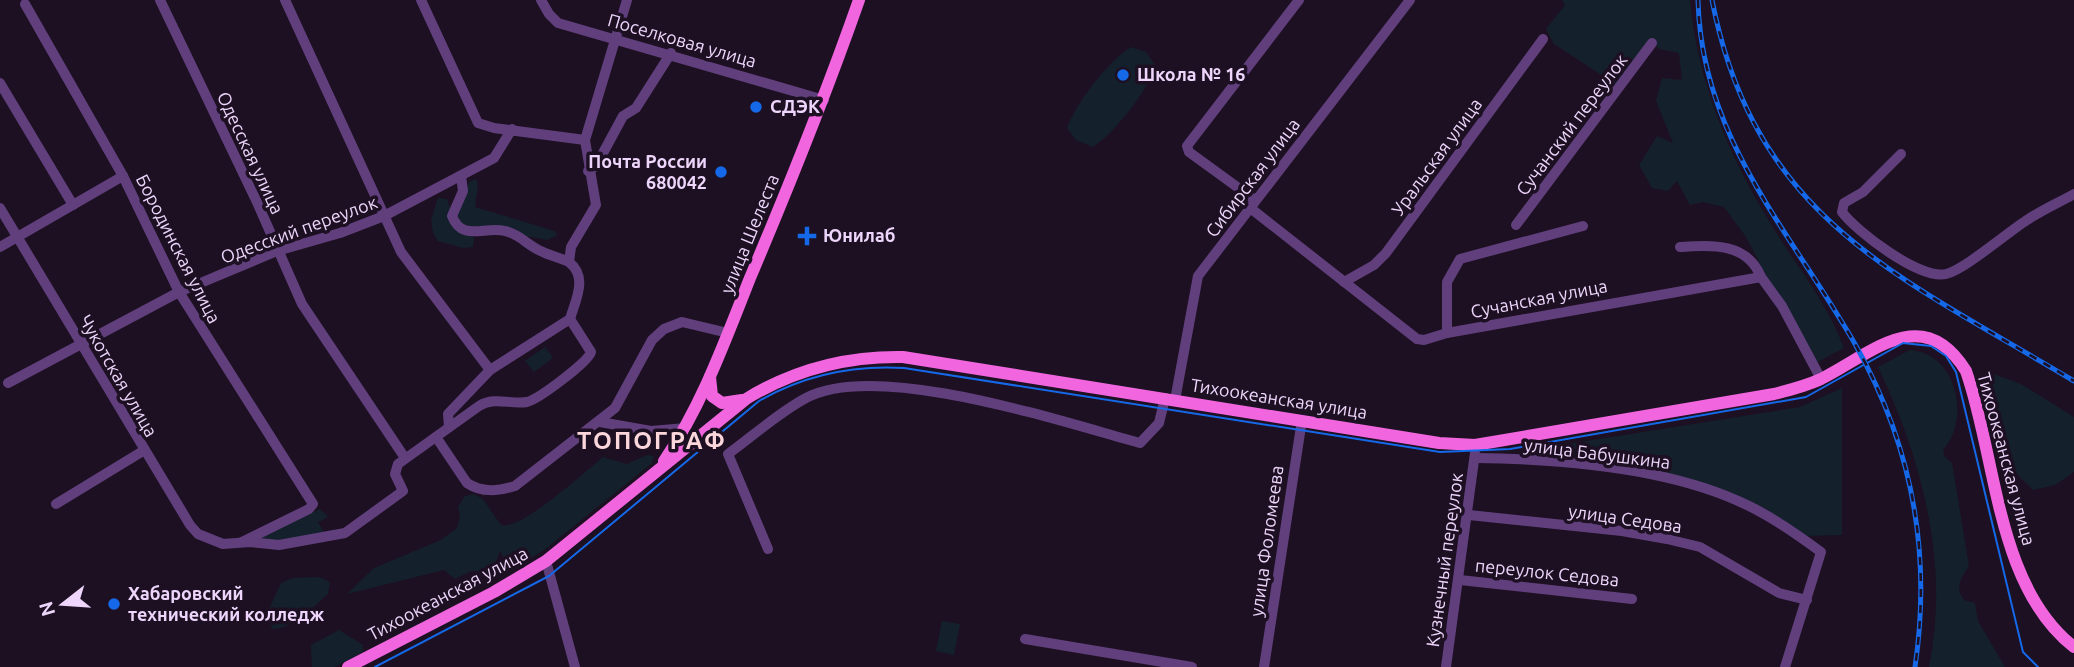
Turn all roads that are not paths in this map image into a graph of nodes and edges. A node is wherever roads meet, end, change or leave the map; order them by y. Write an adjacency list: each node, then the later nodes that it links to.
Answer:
1 (160, 0): 32 (street, Одесская улица)
2 (285, 0): 26 (street)
3 (421, 0): 16 (street)
4 (541, 0): 10 (street, Поселковая улица)
5 (627, 0): 10 (street)
6 (859, 0): 15 (main road, улица Шелеста)
7 (1299, 0): 23 (street, Сучанская улица)
8 (1410, 0): 23 (street, Сибирская улица)
9 (25, 4): 20 (street, Бородинская улица)
10 (617, 39): 13 (street, Поселковая улица); 17 (street)
11 (1543, 39): 35 (street, Уральская улица)
12 (1652, 43): 27 (street, Сучанский переулок)
13 (671, 53): 15 (street, Поселковая улица); 19 (street)
14 (0, 83): 24 (street)
15 (824, 100): 38 (main road, улица Шелеста)
16 (512, 129): 17 (street); 21 (street, Одесский переулок)
17 (585, 140): 19 (street)
18 (1901, 155): 22 (street)
19 (589, 171): 33 (street)
20 (123, 176): 24 (street); 36 (street, Бородинская улица)
21 (461, 176): 26 (street, Одесский переулок); 33 (street)
22 (2074, 194)
23 (1252, 204): 35 (street, Сучанская улица); 46 (street, Сибирская улица)
24 (73, 205): 29 (street)
25 (0, 208): 29 (street, Чукотская улица)
26 (384, 216): 32 (street, Одесский переулок); 41 (street)
27 (1516, 225)
28 (1583, 226): 39 (street)
29 (17, 237): 30 (street); 40 (street, Чукотская улица)
30 (0, 247)
31 (1680, 247): 34 (street)
32 (277, 251): 36 (street, Одесский переулок); 54 (street, Одесская улица)
33 (569, 262): 37 (street)
34 (1761, 277): 39 (street, Сучанская улица); 43 (street)
35 (1344, 282): 39 (street, Сучанская улица)
36 (179, 292): 40 (street, Одесский переулок); 58 (street, Бородинская улица)
37 (570, 319): 41 (street); 49 (street)
38 (728, 333): 42 (main road, улица Шелеста); 48 (street)
39 (1447, 333)
40 (83, 343): 44 (street, Одесский переулок); 52 (street, Чукотская улица)
41 (490, 370): 49 (street)
42 (710, 376): 45 (main road); 50 (main road, улица Шелеста)
43 (1824, 377): 53 (main road, Тихоокеанская улица); 65 (main road, Тихоокеанская улица)
44 (8, 383)
45 (746, 399): 46 (main road, Тихоокеанская улица); 55 (main road, Тихоокеанская улица)
46 (1170, 399): 47 (main road, Тихоокеанская улица); 59 (street, Сибирская улица)
47 (1302, 420): 53 (main road, Тихоокеанская улица); 69 (street, улица Фоломеева)
48 (600, 422): 50 (street); 51 (street)
49 (449, 427): 51 (street)
50 (686, 429): 55 (main road, улица Шелеста)
51 (436, 437): 54 (street)
52 (143, 451): 56 (street); 58 (street, Чукотская улица)
53 (1475, 451): 57 (street, Кузнечный переулок); 63 (street, улица Бабушкина)
54 (405, 458): 58 (street)
55 (656, 473): 60 (main road, Тихоокеанская улица)
56 (55, 504)
57 (1469, 515): 61 (street, Кузнечный переулок); 63 (street, улица Седова)
58 (241, 543)
59 (768, 549)
60 (546, 561): 66 (main road, Тихоокеанская улица); 67 (street)
61 (1460, 580): 62 (street, переулок Седова); 70 (street, Кузнечный переулок)
62 (1632, 599)
63 (1807, 600): 71 (street)
64 (1025, 639): 68 (street)
65 (2074, 647)
66 (348, 667)
67 (575, 667)
68 (1192, 667)
69 (1264, 667)
70 (1446, 667)
71 (1785, 667)

